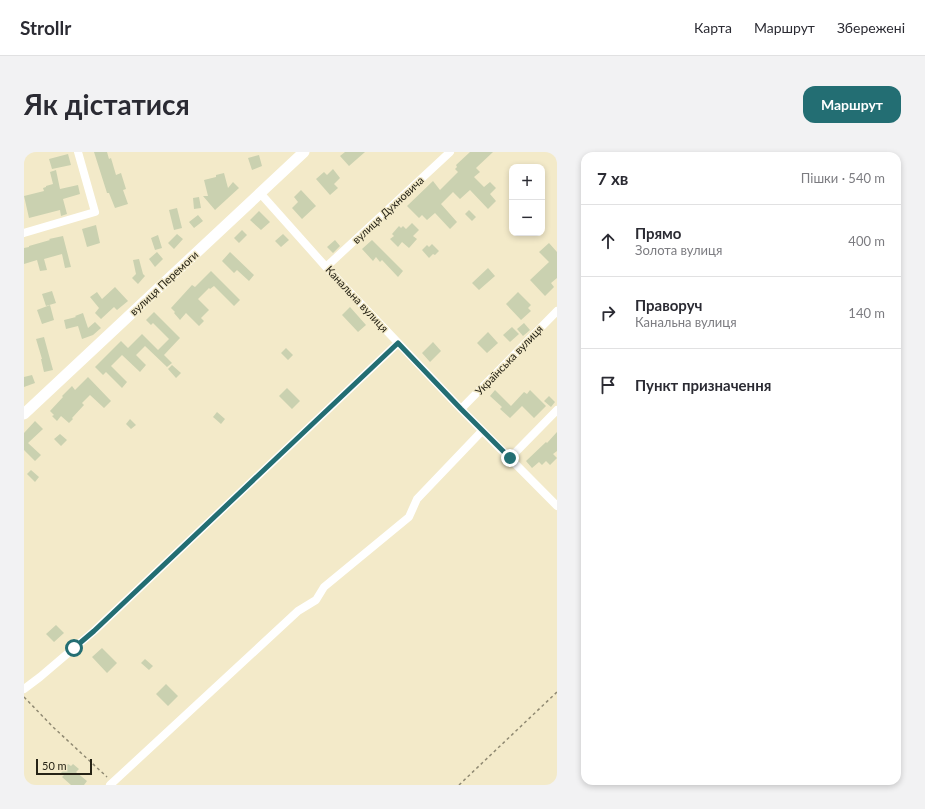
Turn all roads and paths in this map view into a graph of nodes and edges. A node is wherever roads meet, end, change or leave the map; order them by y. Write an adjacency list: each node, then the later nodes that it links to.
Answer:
1 (78, 152): 5 (street)
2 (304, 152): 4 (street, вулиця Перемоги)
3 (450, 152): 6 (street, вулиця Духновича)
4 (260, 193): 6 (street, Канальна вулиця); 11 (street, вулиця Перемоги)
5 (24, 233)
6 (326, 268): 8 (street, Канальна вулиця)
7 (557, 311): 9 (street, Українська вулиця)
8 (398, 343): 9 (street, Канальна вулиця); 15 (street)
9 (461, 409): 12 (street, Канальна вулиця)
10 (557, 410): 13 (street)
11 (24, 414)
12 (482, 431): 13 (street, Канальна вулиця); 18 (street)
13 (510, 458): 14 (street, Канальна вулиця)
14 (557, 506)
15 (24, 689)
16 (557, 692): 19 (path)
17 (24, 697): 18 (path)
18 (112, 784)
19 (459, 785)

